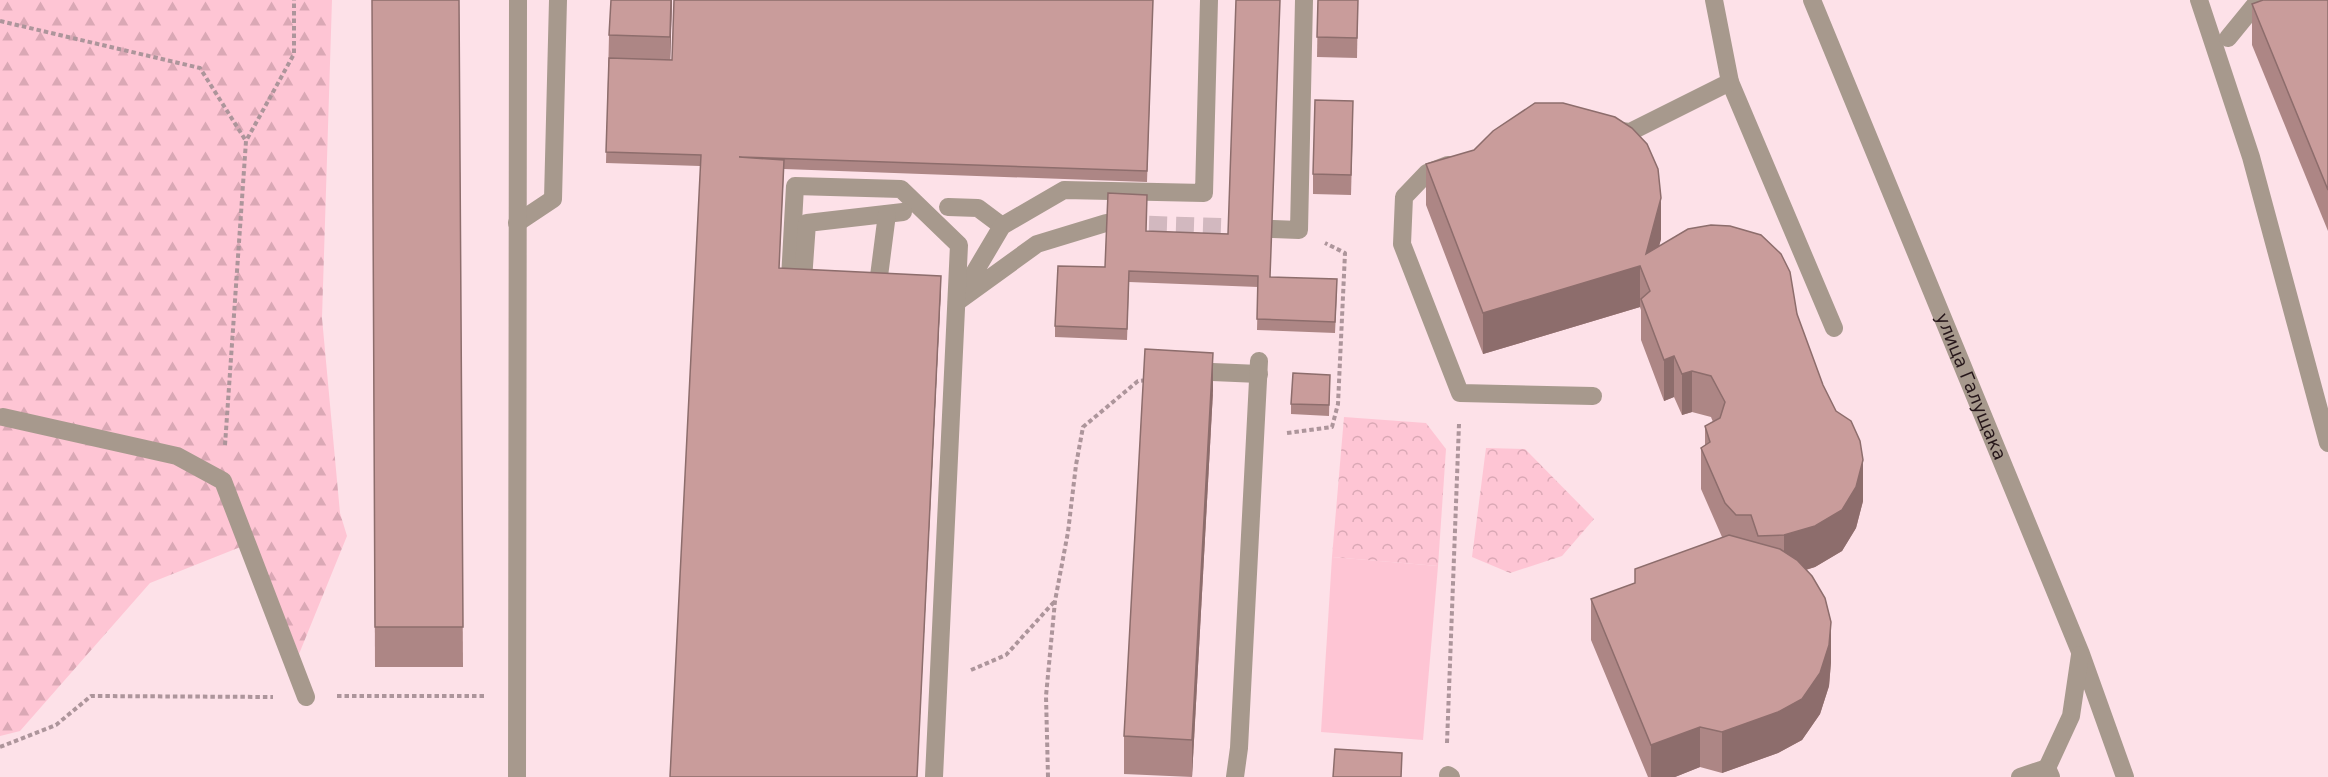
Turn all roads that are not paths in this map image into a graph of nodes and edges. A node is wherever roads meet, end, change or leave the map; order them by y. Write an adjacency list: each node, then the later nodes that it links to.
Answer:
1 (518, 0): 14 (street)
2 (558, 0): 14 (street)
3 (1209, 0): 16 (street)
4 (1304, 0): 17 (street)
5 (1714, 0): 10 (street)
6 (1812, 0): 25 (street, улица Галущака)
7 (2199, 0): 24 (street)
8 (2259, 0): 9 (street)
9 (2228, 38)
10 (1730, 82): 11 (street); 20 (street)
11 (1597, 129)
12 (1470, 157): 22 (street)
13 (948, 207): 16 (street)
14 (517, 223): 28 (street)
15 (1106, 223): 19 (street)
16 (1002, 226): 19 (street)
17 (1273, 229)
18 (878, 284): 19 (street)
19 (957, 302): 29 (street)
20 (1834, 328)
21 (1173, 371): 30 (street)
22 (1593, 396)
23 (3, 417): 26 (street)
24 (2328, 443)
25 (2081, 654): 27 (street); 32 (street, улица Галущака)
26 (306, 697)
27 (2049, 773): 31 (street)
28 (517, 777)
29 (934, 777)
30 (1235, 777)
31 (2020, 777)
32 (2125, 777)

